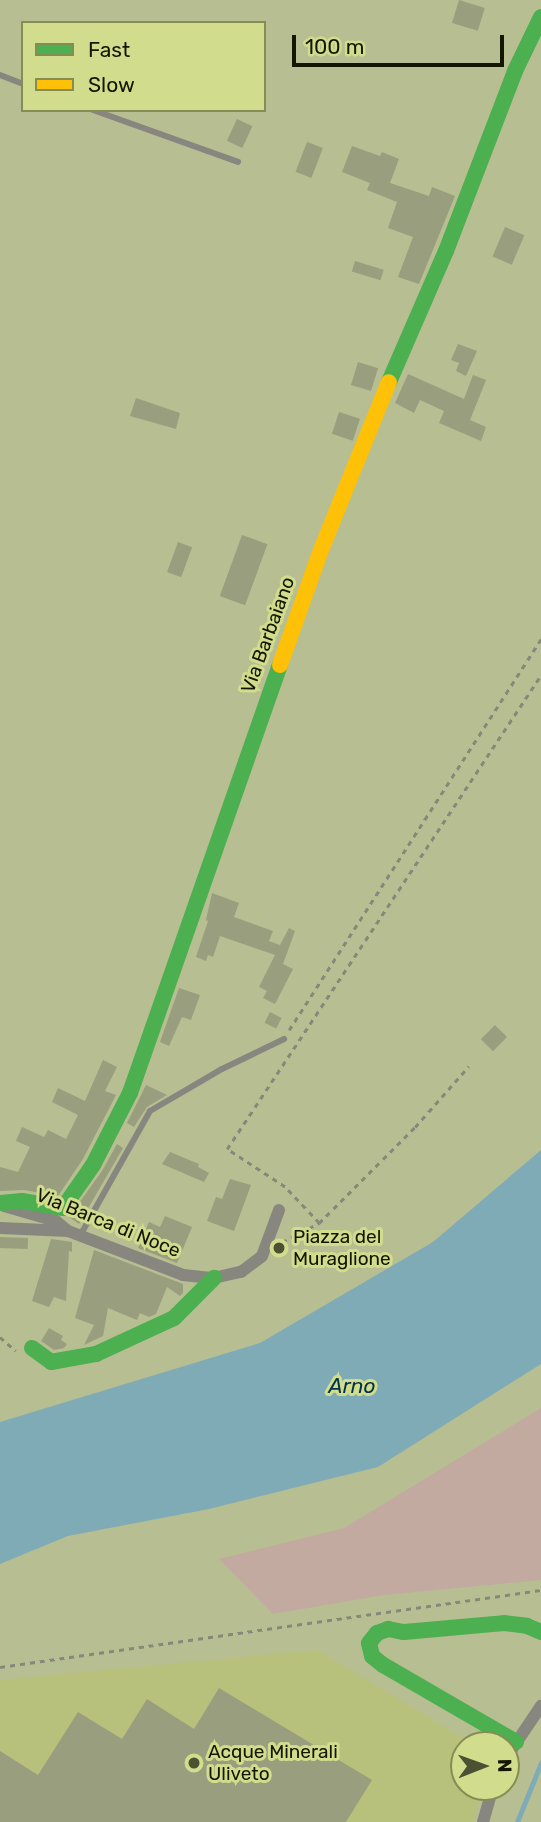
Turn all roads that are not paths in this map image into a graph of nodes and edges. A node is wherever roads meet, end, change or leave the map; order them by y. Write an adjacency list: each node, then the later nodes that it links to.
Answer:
1 (541, 16): 7 (street, Via Barbaiano)
2 (0, 75): 3 (lane)
3 (21, 83)
4 (99, 112): 5 (lane)
5 (238, 162)
6 (284, 1039): 10 (lane)
7 (0, 1204): 10 (street, Via Barca di Noce)
8 (279, 1210): 11 (street)
9 (0, 1228): 10 (street)
10 (75, 1232): 11 (street, Via Barca di Noce)
11 (214, 1278): 12 (street)
12 (32, 1348)
13 (541, 1632): 15 (street)
14 (541, 1706): 16 (street)
15 (497, 1731)
16 (520, 1736)
17 (489, 1801): 18 (street)
18 (483, 1822)

